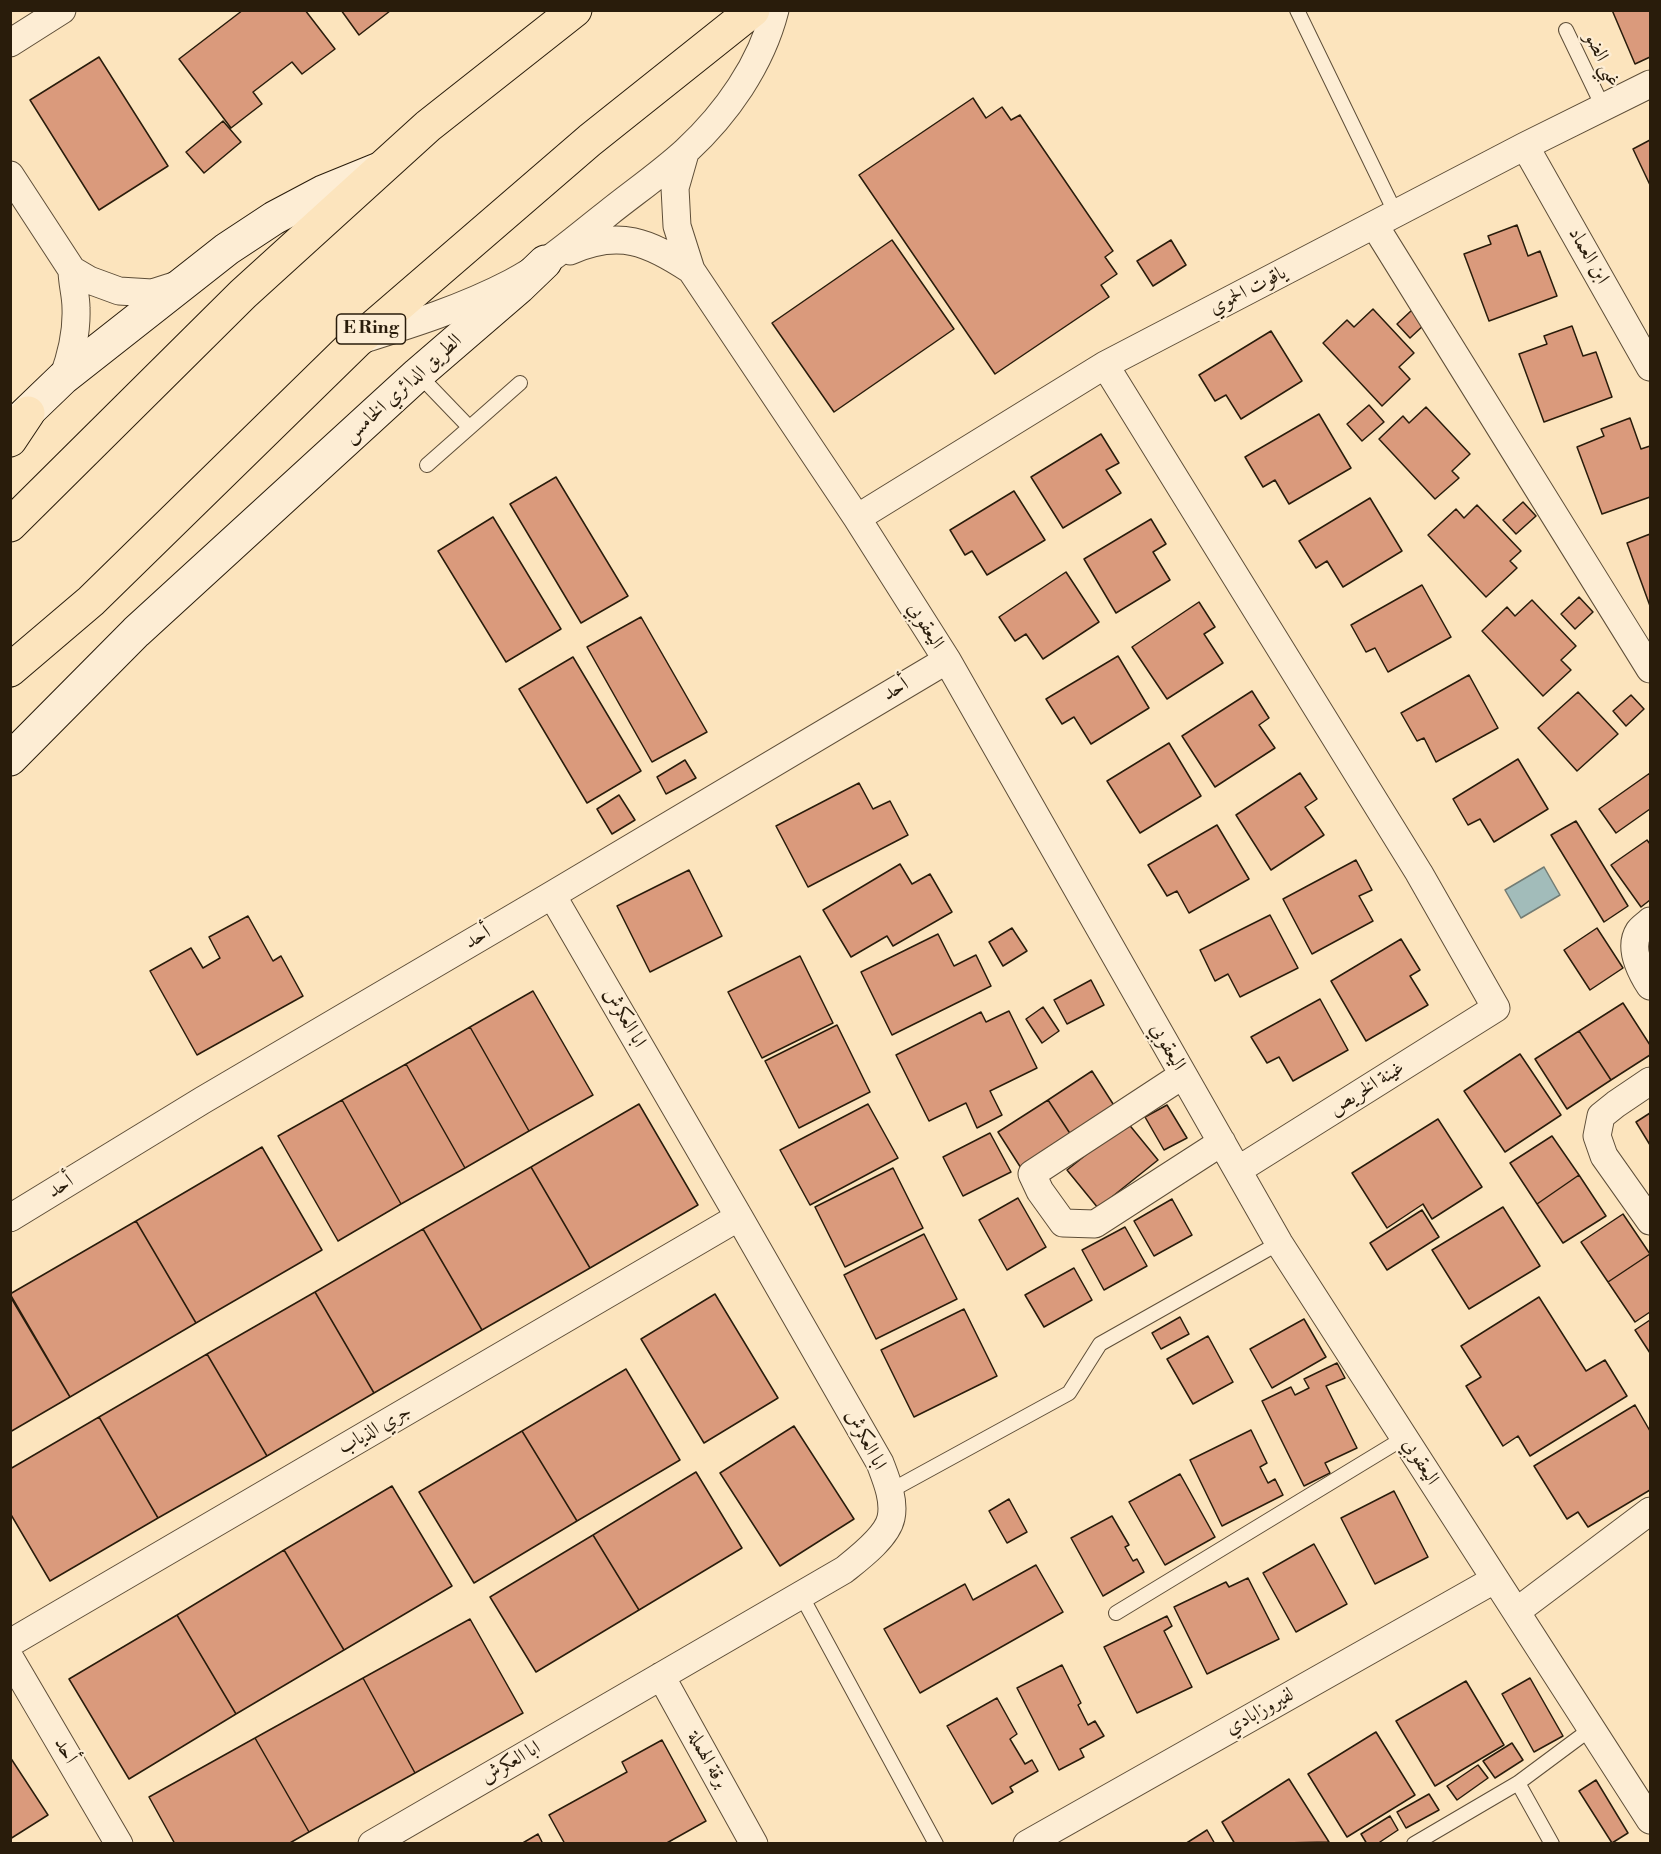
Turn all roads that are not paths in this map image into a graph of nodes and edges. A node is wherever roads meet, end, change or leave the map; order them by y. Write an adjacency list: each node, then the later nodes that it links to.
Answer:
1 (62, 10): 7 (street)
2 (575, 10): 12 (main road)
3 (753, 10): 19 (main road, E Ring)
4 (775, 10): 11 (street, الطريق الدائري الخامس)
5 (1297, 10): 14 (lane)
6 (1566, 30): 9 (lane, غبي الضو)
7 (10, 43)
8 (1650, 84): 9 (street, ياقوت الحموي)
9 (1603, 107): 10 (street, ياقوت الحموي)
10 (1525, 146): 14 (street, ياقوت الحموي); 21 (street, ابن العماد)
11 (685, 153): 15 (street, الطريق الدائري الخامس); 17 (street, اليعقوبي)
12 (381, 168): 18 (street); 30 (main road)
13 (10, 175): 16 (street)
14 (1385, 220): 20 (street, ياقوت الحموي); 32 (street)
15 (545, 262): 17 (street, اليعقوبي); 19 (street); 22 (street, الطريق الدائري الخامس)
16 (72, 270): 18 (street); 23 (street)
17 (691, 270): 29 (street, اليعقوبي)
18 (183, 283): 23 (street)
19 (357, 341): 33 (main road, E Ring)
20 (1105, 365): 29 (street, ياقوت الحموي); 41 (street, غينة الخريص)
21 (1650, 367)
22 (418, 374): 26 (lane); 34 (street, الطريق الدائري الخامس)
23 (63, 378): 25 (street)
24 (519, 383): 26 (lane)
25 (19, 421): 27 (main road)
26 (469, 427): 28 (lane)
27 (10, 440)
28 (427, 465)
29 (857, 518): 31 (street, اليعقوبي)
30 (10, 525)
31 (947, 660): 35 (street, أحد); 38 (street, اليعقوبي)
32 (1650, 669)
33 (10, 670)
34 (10, 759)
35 (552, 895): 42 (street, ابا العكرش); 43 (street, أحد)
36 (1650, 921): 37 (street)
37 (1650, 986)
38 (1184, 1075): 40 (street, اليعقوبي); 40 (street)
39 (1650, 1081): 44 (street)
40 (1222, 1142): 41 (street, اليعقوبي)
41 (1238, 1170): 45 (street, اليعقوبي)
42 (739, 1217): 47 (street, ابا العكرش); 53 (street, جري الذياب)
43 (10, 1218)
44 (1650, 1221)
45 (1279, 1243): 46 (street, اليعقوبي); 47 (lane)
46 (1404, 1438): 49 (street, اليعقوبي); 52 (lane)
47 (890, 1491): 50 (street, ابا العكرش)
48 (1650, 1511): 51 (street)
49 (1494, 1580): 51 (street, اليعقوبي); 63 (street, لفيروزابادي)
50 (801, 1595): 55 (street, ابا العكرش); 62 (lane)
51 (1517, 1611): 56 (street, اليعقوبي)
52 (1116, 1613)
53 (10, 1642)
54 (10, 1658): 59 (street, أحد)
55 (661, 1676): 60 (street, ابا العكرش); 61 (street, برقة الهملة)
56 (1592, 1728): 57 (lane); 58 (street, اليعقوبي)
57 (1518, 1783): 64 (lane); 65 (lane)
58 (1650, 1820)
59 (119, 1844)
60 (372, 1844)
61 (754, 1844)
62 (936, 1844)
63 (1027, 1844)
64 (1414, 1844)
65 (1552, 1844)

